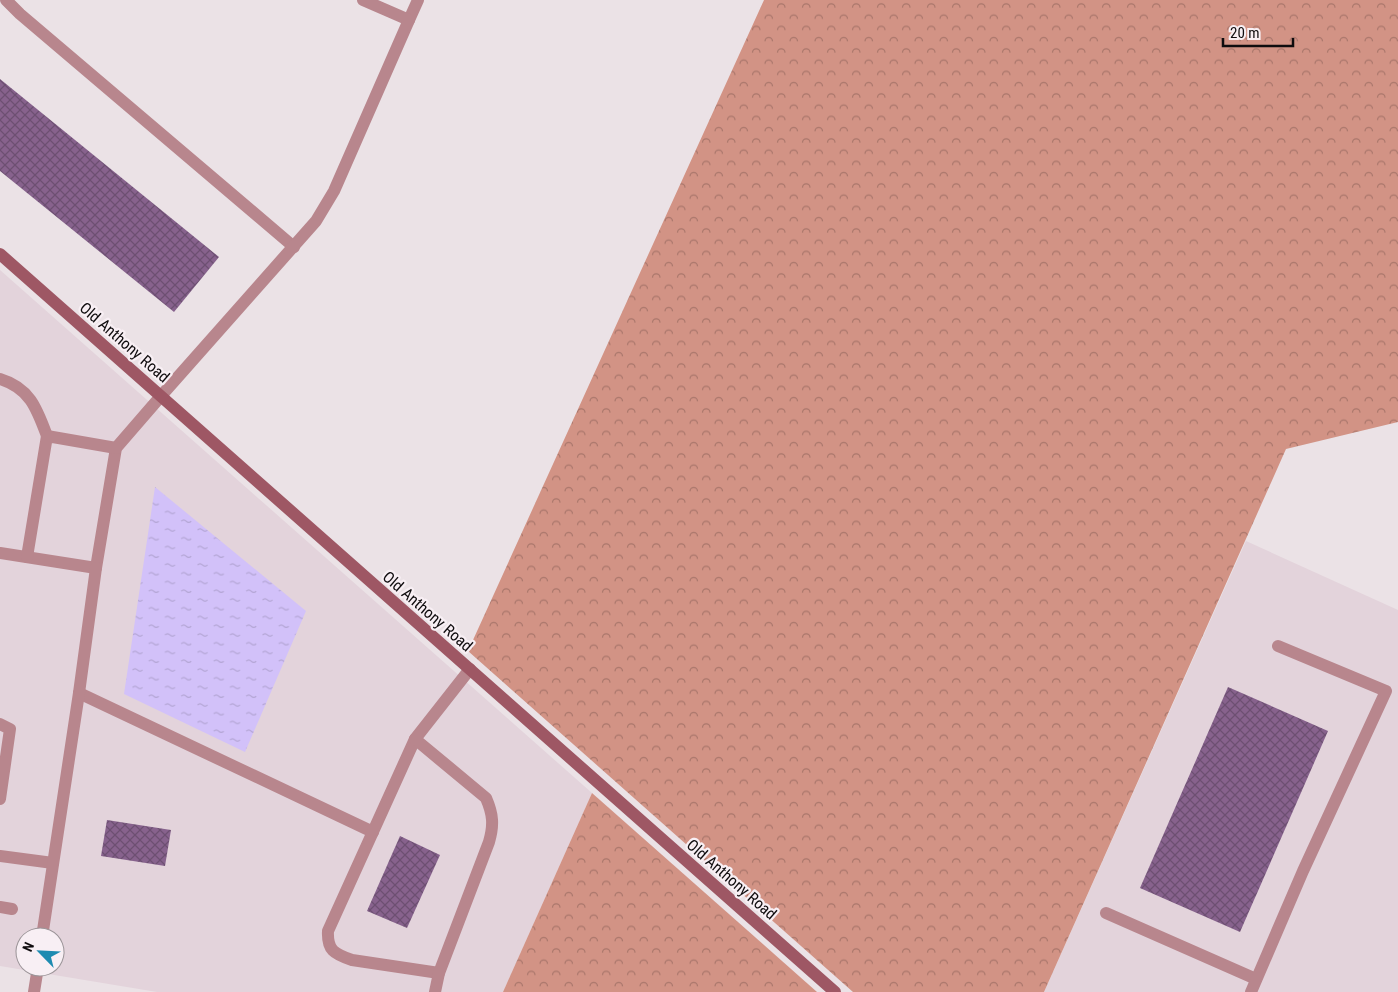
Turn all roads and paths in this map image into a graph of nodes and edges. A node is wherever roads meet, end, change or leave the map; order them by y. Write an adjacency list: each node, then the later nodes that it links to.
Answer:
1 (6, 0): 5 (street)
2 (363, 0): 4 (street)
3 (418, 0): 4 (street)
4 (409, 20): 5 (street)
5 (294, 247): 8 (street)
6 (0, 254): 8 (street, Old Anthony Road)
7 (0, 379): 9 (street)
8 (161, 396): 10 (street); 15 (street, Old Anthony Road)
9 (47, 436): 10 (street); 12 (street)
10 (116, 448): 13 (street)
11 (0, 553): 12 (street)
12 (27, 557): 13 (street)
13 (96, 568): 16 (street)
14 (1278, 646): 27 (street)
15 (470, 669): 18 (street); 30 (street, Old Anthony Road)
16 (79, 693): 20 (street); 22 (street)
17 (0, 724): 19 (street)
18 (415, 739): 20 (street); 25 (street)
19 (0, 799)
20 (372, 832): 25 (street)
21 (0, 856): 22 (street)
22 (53, 863): 24 (street)
23 (1106, 913): 27 (street)
24 (43, 927)
25 (439, 973): 29 (street)
26 (36, 977): 28 (street)
27 (1256, 979): 31 (street)
28 (34, 992)
29 (435, 992)
30 (835, 992)
31 (1251, 992)

